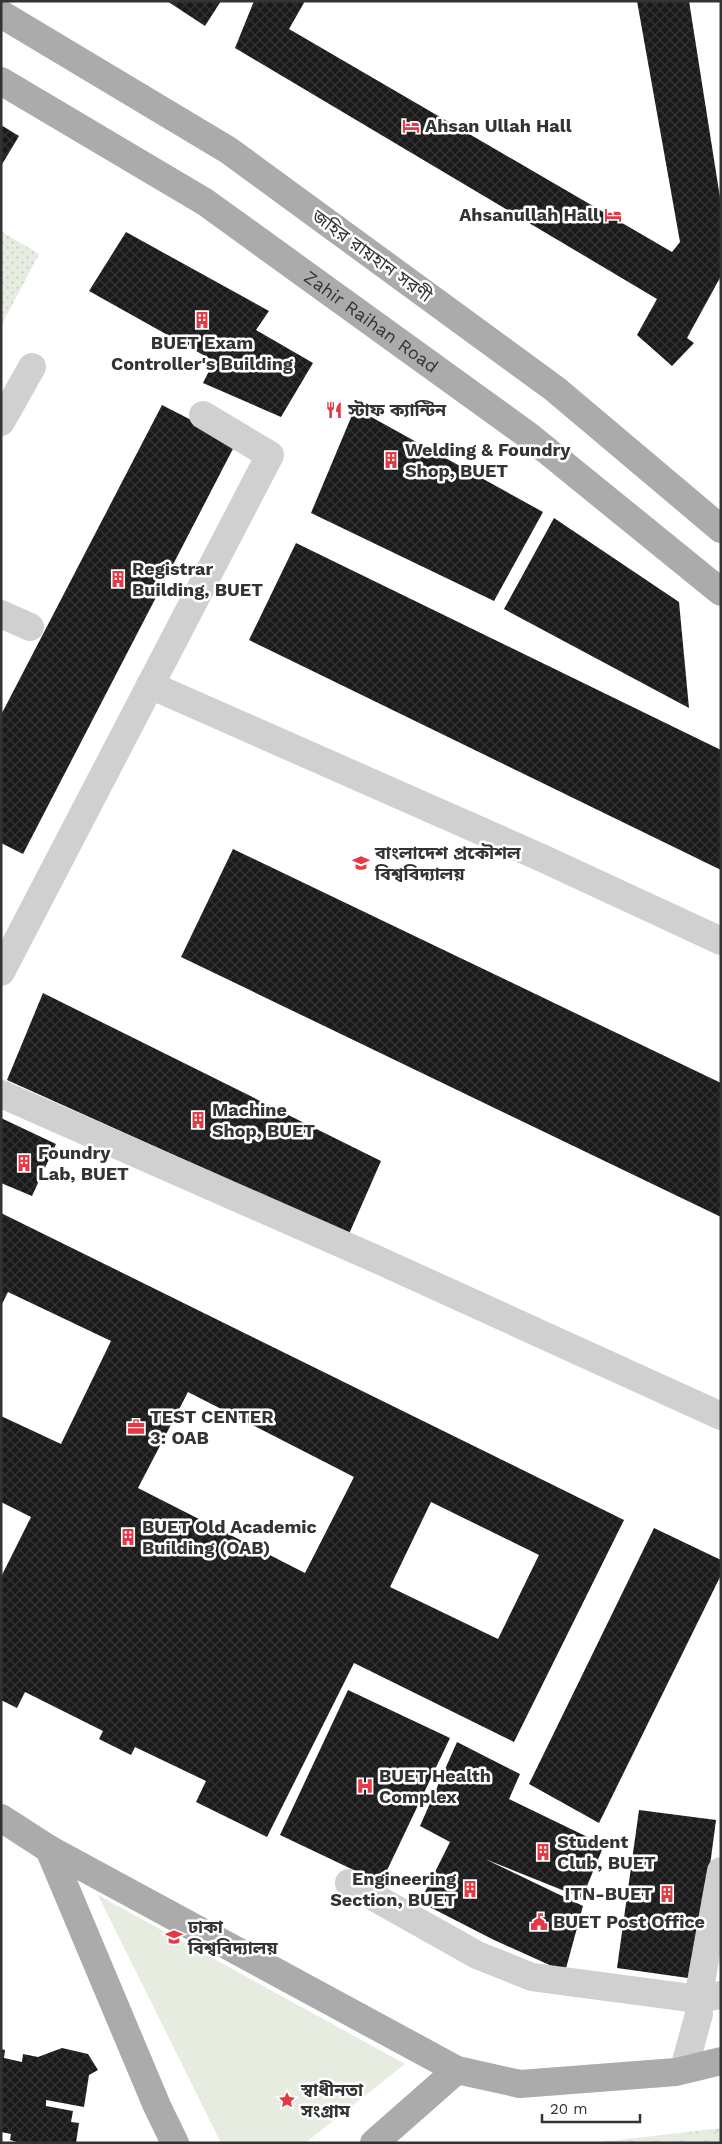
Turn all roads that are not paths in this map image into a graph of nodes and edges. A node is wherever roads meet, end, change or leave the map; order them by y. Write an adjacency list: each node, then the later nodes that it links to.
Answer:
1 (1, 14): 6 (main road, জহির রায়হান সরণী)
2 (1, 81): 7 (main road, Zahir Raihan Road)
3 (32, 367): 5 (lane)
4 (203, 415): 10 (lane)
5 (1, 422)
6 (721, 529)
7 (721, 592)
8 (1, 614): 9 (lane)
9 (30, 627)
10 (150, 684): 11 (lane); 12 (lane)
11 (721, 940)
12 (1, 972)
13 (1, 1094): 14 (lane)
14 (721, 1416)
15 (1, 1818): 16 (main road)
16 (49, 1849): 22 (main road); 23 (main road)
17 (721, 1871): 19 (lane)
18 (349, 1883): 19 (lane)
19 (710, 1996): 21 (lane)
20 (721, 2061): 21 (main road)
21 (684, 2069): 22 (main road)
22 (457, 2070): 24 (main road)
23 (175, 2143)
24 (374, 2143)

